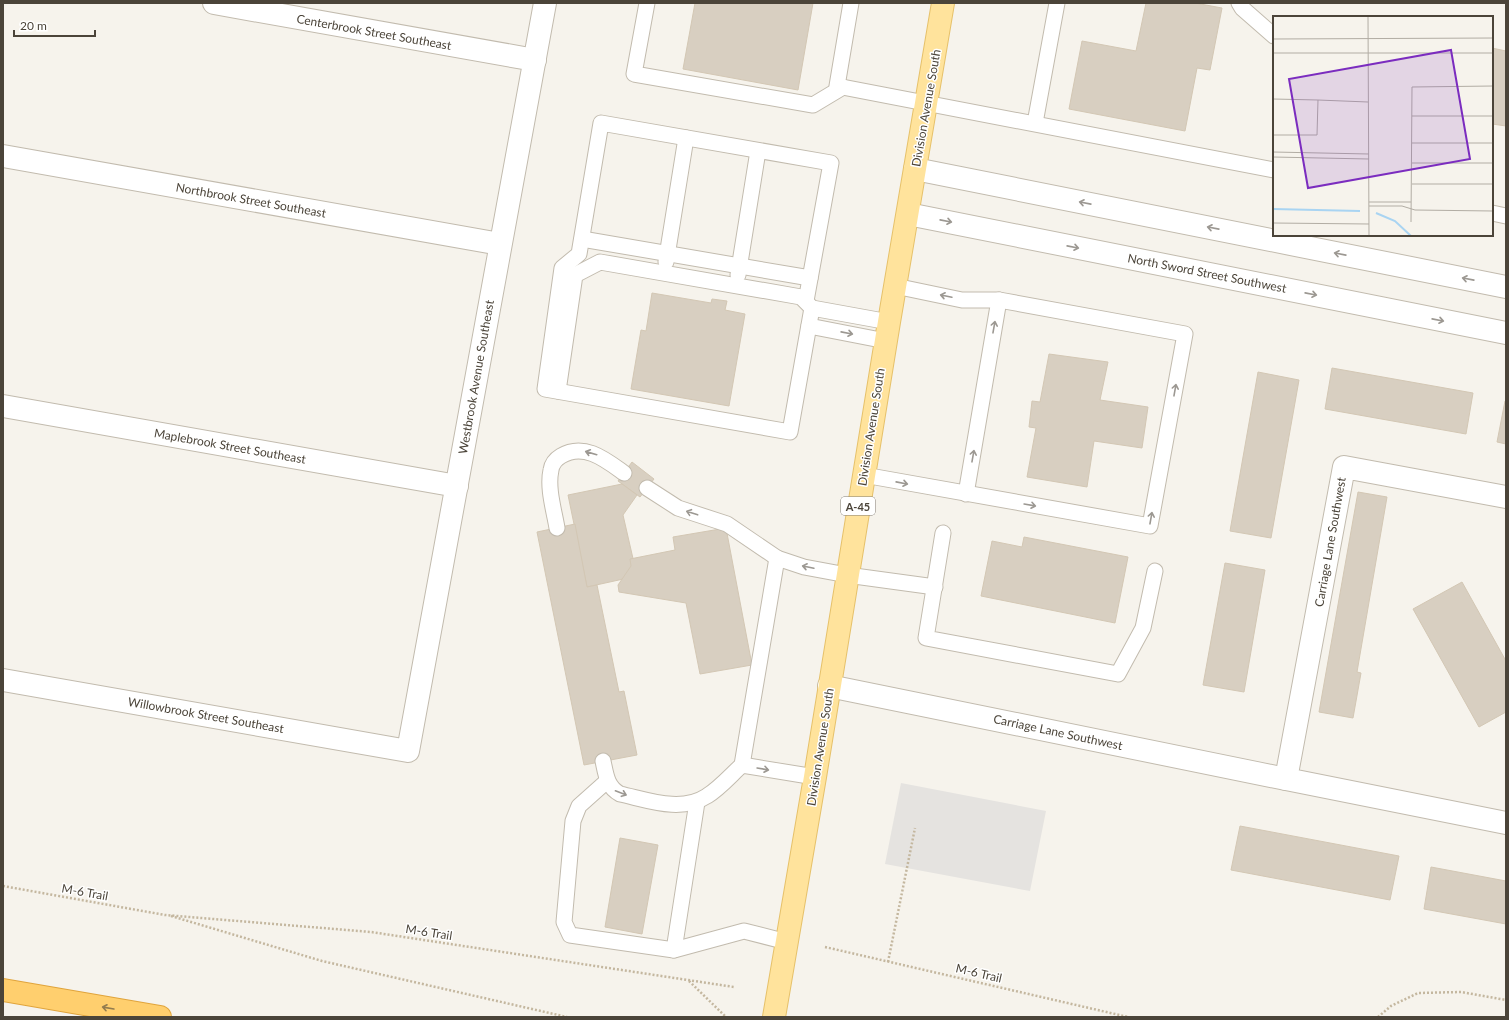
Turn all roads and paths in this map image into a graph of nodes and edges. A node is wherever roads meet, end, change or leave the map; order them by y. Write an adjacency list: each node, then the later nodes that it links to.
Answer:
1 (214, 3): 9 (street, Centerbrook Street Southeast)
2 (545, 3): 9 (street, Westbrook Avenue Southeast)
3 (648, 3): 10 (lane)
4 (851, 3): 10 (lane)
5 (943, 3): 11 (main road, Division Avenue South / A-45)
6 (1057, 3): 12 (lane)
7 (1239, 3): 8 (lane)
8 (1273, 35)
9 (535, 60): 22 (street, Westbrook Avenue Southeast)
10 (843, 87): 11 (lane)
11 (926, 103): 12 (lane); 17 (main road, Division Avenue South / A-45)
12 (1035, 123): 16 (lane)
13 (686, 138): 14 (lane); 21 (lane); 23 (lane)
14 (758, 150): 24 (lane); 26 (lane)
15 (3, 156): 22 (street, Northbrook Street Southeast)
16 (1273, 167)
17 (915, 169): 19 (main road, Division Avenue South / A-45); 29 (street, one-way to 17)
18 (1493, 213): 20 (lane)
19 (908, 214): 28 (main road, Division Avenue South / A-45); 34 (street, North Sword Street Southwest, one-way to 34)
20 (1506, 216)
21 (582, 239): 23 (lane); 35 (lane)
22 (500, 244): 39 (street, Westbrook Avenue Southeast)
23 (667, 253): 24 (lane); 25 (lane)
24 (739, 266): 26 (lane); 27 (lane)
25 (664, 273): 27 (lane); 35 (lane)
26 (810, 278): 31 (lane)
27 (736, 286): 31 (lane)
28 (895, 286): 30 (lane, one-way to 28); 33 (main road, Division Avenue South / A-45)
29 (1506, 287)
30 (999, 300): 41 (lane, one-way to 30); 41 (lane, one-way to 30)
31 (809, 305): 32 (lane); 33 (lane)
32 (809, 326): 33 (lane, one-way to 33); 35 (lane)
33 (887, 331): 38 (main road, Division Avenue South / A-45)
34 (1506, 333)
35 (558, 391)
36 (3, 406): 39 (street, Maplebrook Street Southeast)
37 (624, 473): 43 (lane, one-way to 43)
38 (864, 475): 41 (lane, one-way to 41); 47 (main road, Division Avenue South / A-45)
39 (457, 486): 51 (street, Westbrook Avenue Southeast)
40 (647, 488): 45 (lane, one-way to 40)
41 (966, 494)
42 (1506, 496): 55 (street, Carriage Lane Southwest)
43 (557, 528)
44 (944, 533): 48 (lane)
45 (776, 558): 47 (lane, one-way to 45); 53 (lane)
46 (1155, 570): 48 (lane)
47 (847, 574): 48 (lane); 50 (main road, Division Avenue South / A-45)
48 (934, 587)
49 (3, 680): 51 (street, Willowbrook Street Southeast)
50 (829, 686): 54 (main road, Division Avenue South / A-45); 55 (street, Carriage Lane Southwest)
51 (408, 751)
52 (603, 761): 56 (lane)
53 (742, 765): 54 (lane, one-way to 54); 57 (lane)
54 (815, 777): 62 (main road, Division Avenue South / A-45)
55 (1286, 779): 58 (street, Carriage Lane Southwest)
56 (607, 781): 57 (lane, one-way to 57); 64 (lane)
57 (697, 802): 64 (lane)
58 (1506, 823)
59 (915, 828): 65 (path)
60 (3, 886): 61 (path, M-6 Trail)
61 (165, 914): 66 (path, M-6 Trail); 71 (path, M-6 Trail)
62 (787, 942): 64 (lane); 73 (main road, Division Avenue South / A-45)
63 (825, 947): 65 (path, M-6 Trail)
64 (674, 950)
65 (888, 962): 74 (path, M-6 Trail)
66 (689, 980): 67 (path, M-6 Trail); 72 (path)
67 (734, 987)
68 (3, 990): 70 (highway, one-way to 68)
69 (1506, 1000): 75 (path)
70 (160, 1017)
71 (567, 1017)
72 (726, 1017)
73 (774, 1017)
74 (1128, 1017)
75 (1378, 1017)

